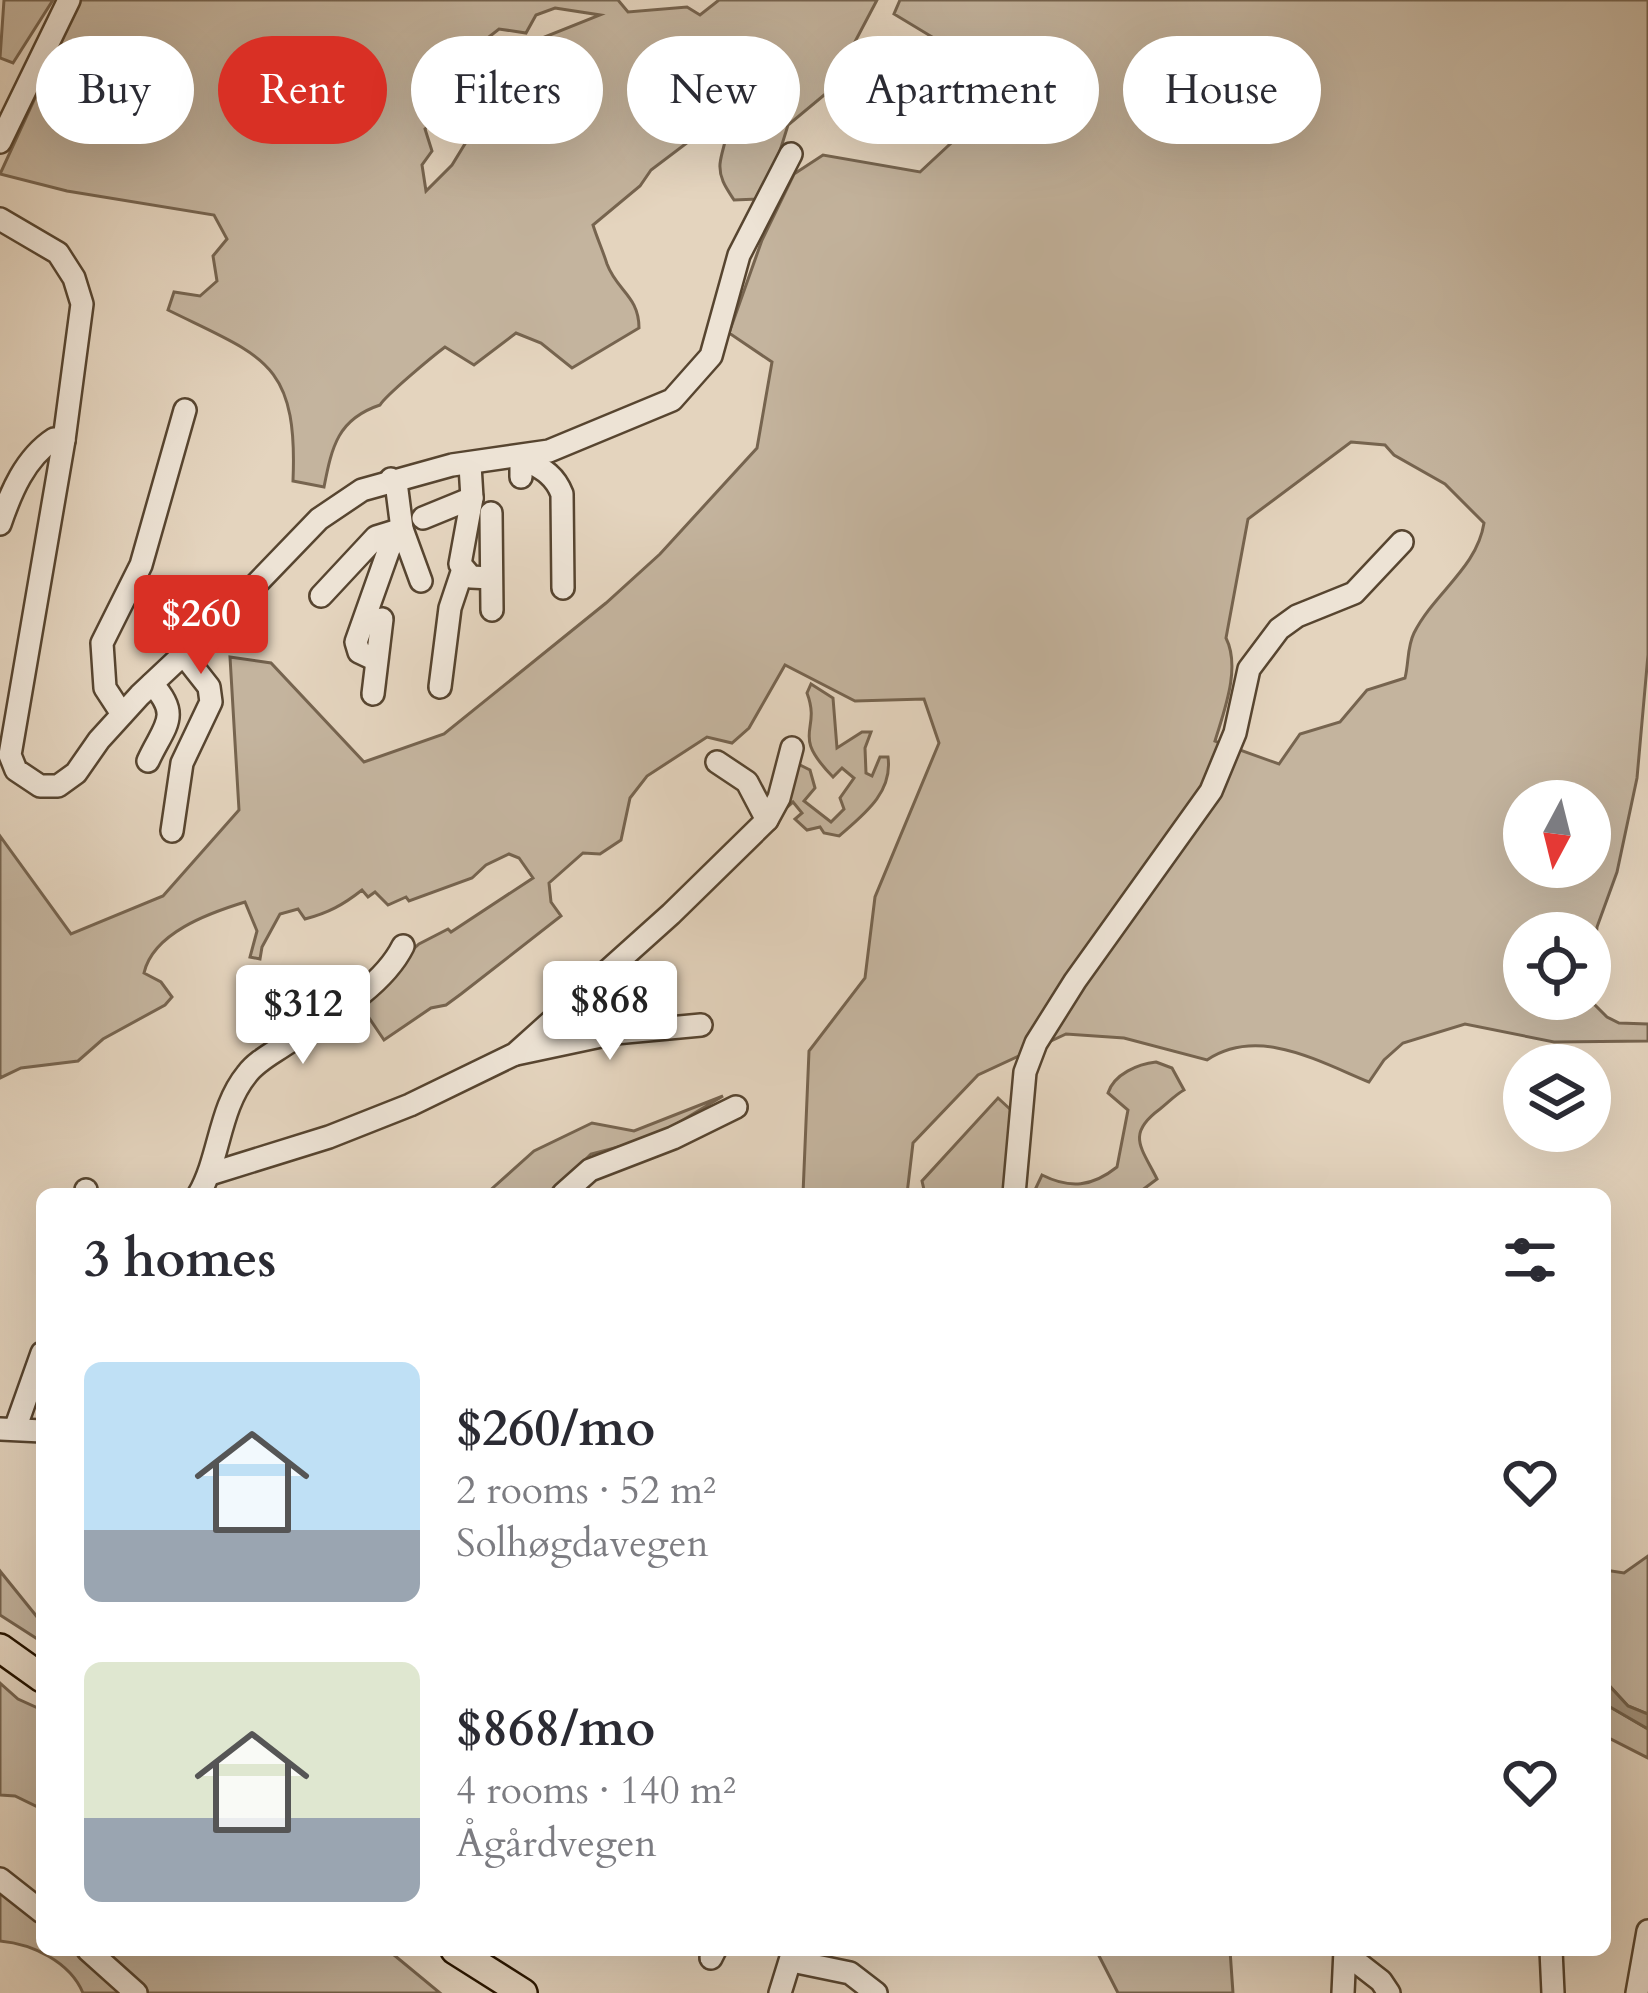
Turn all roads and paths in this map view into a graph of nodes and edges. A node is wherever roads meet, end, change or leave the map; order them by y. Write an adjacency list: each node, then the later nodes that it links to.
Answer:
1 (69, 0): 2 (street)
2 (0, 142)
3 (791, 154): 8 (street)
4 (0, 219): 6 (street)
5 (185, 410): 28 (street)
6 (64, 440): 13 (street); 28 (street)
7 (470, 465): 8 (street); 9 (street); 10 (street)
8 (521, 467): 19 (street)
9 (391, 479): 14 (street); 23 (street)
10 (472, 498): 12 (street); 16 (street)
11 (491, 513): 17 (street)
12 (423, 518)
13 (0, 524)
14 (402, 529): 18 (street); 20 (street); 24 (street)
15 (1402, 542): 40 (street)
16 (463, 569): 17 (street); 26 (street)
17 (491, 578): 21 (street)
18 (421, 581)
19 (563, 588)
20 (321, 596)
21 (492, 610)
22 (382, 619): 24 (street)
23 (183, 654): 25 (street); 33 (street)
24 (376, 661): 27 (street)
25 (152, 684): 28 (street); 30 (street)
26 (440, 687)
27 (373, 694)
28 (122, 715)
29 (792, 748): 32 (street)
30 (148, 761)
31 (716, 762): 32 (street)
32 (767, 820): 36 (street)
33 (172, 831)
34 (404, 946): 38 (street)
35 (701, 1024): 36 (street)
36 (515, 1054): 38 (street)
37 (736, 1107): 39 (street)
38 (205, 1184)
39 (569, 1188)
40 (1015, 1188)
41 (36, 1366): 42 (street)
42 (8, 1429)
43 (0, 1648): 44 (main road)
44 (36, 1674)
45 (0, 1879): 46 (street)
46 (36, 1907)
47 (1648, 1931): 61 (street)
48 (95, 1956): 54 (street)
49 (464, 1956): 55 (main road)
50 (792, 1956): 56 (street); 57 (street)
51 (1345, 1956): 58 (street)
52 (1351, 1956): 59 (street)
53 (1551, 1956): 60 (street)
54 (136, 1993)
55 (523, 1993)
56 (780, 1993)
57 (876, 1993)
58 (1342, 1993)
59 (1389, 1993)
60 (1553, 1993)
61 (1637, 1993)

